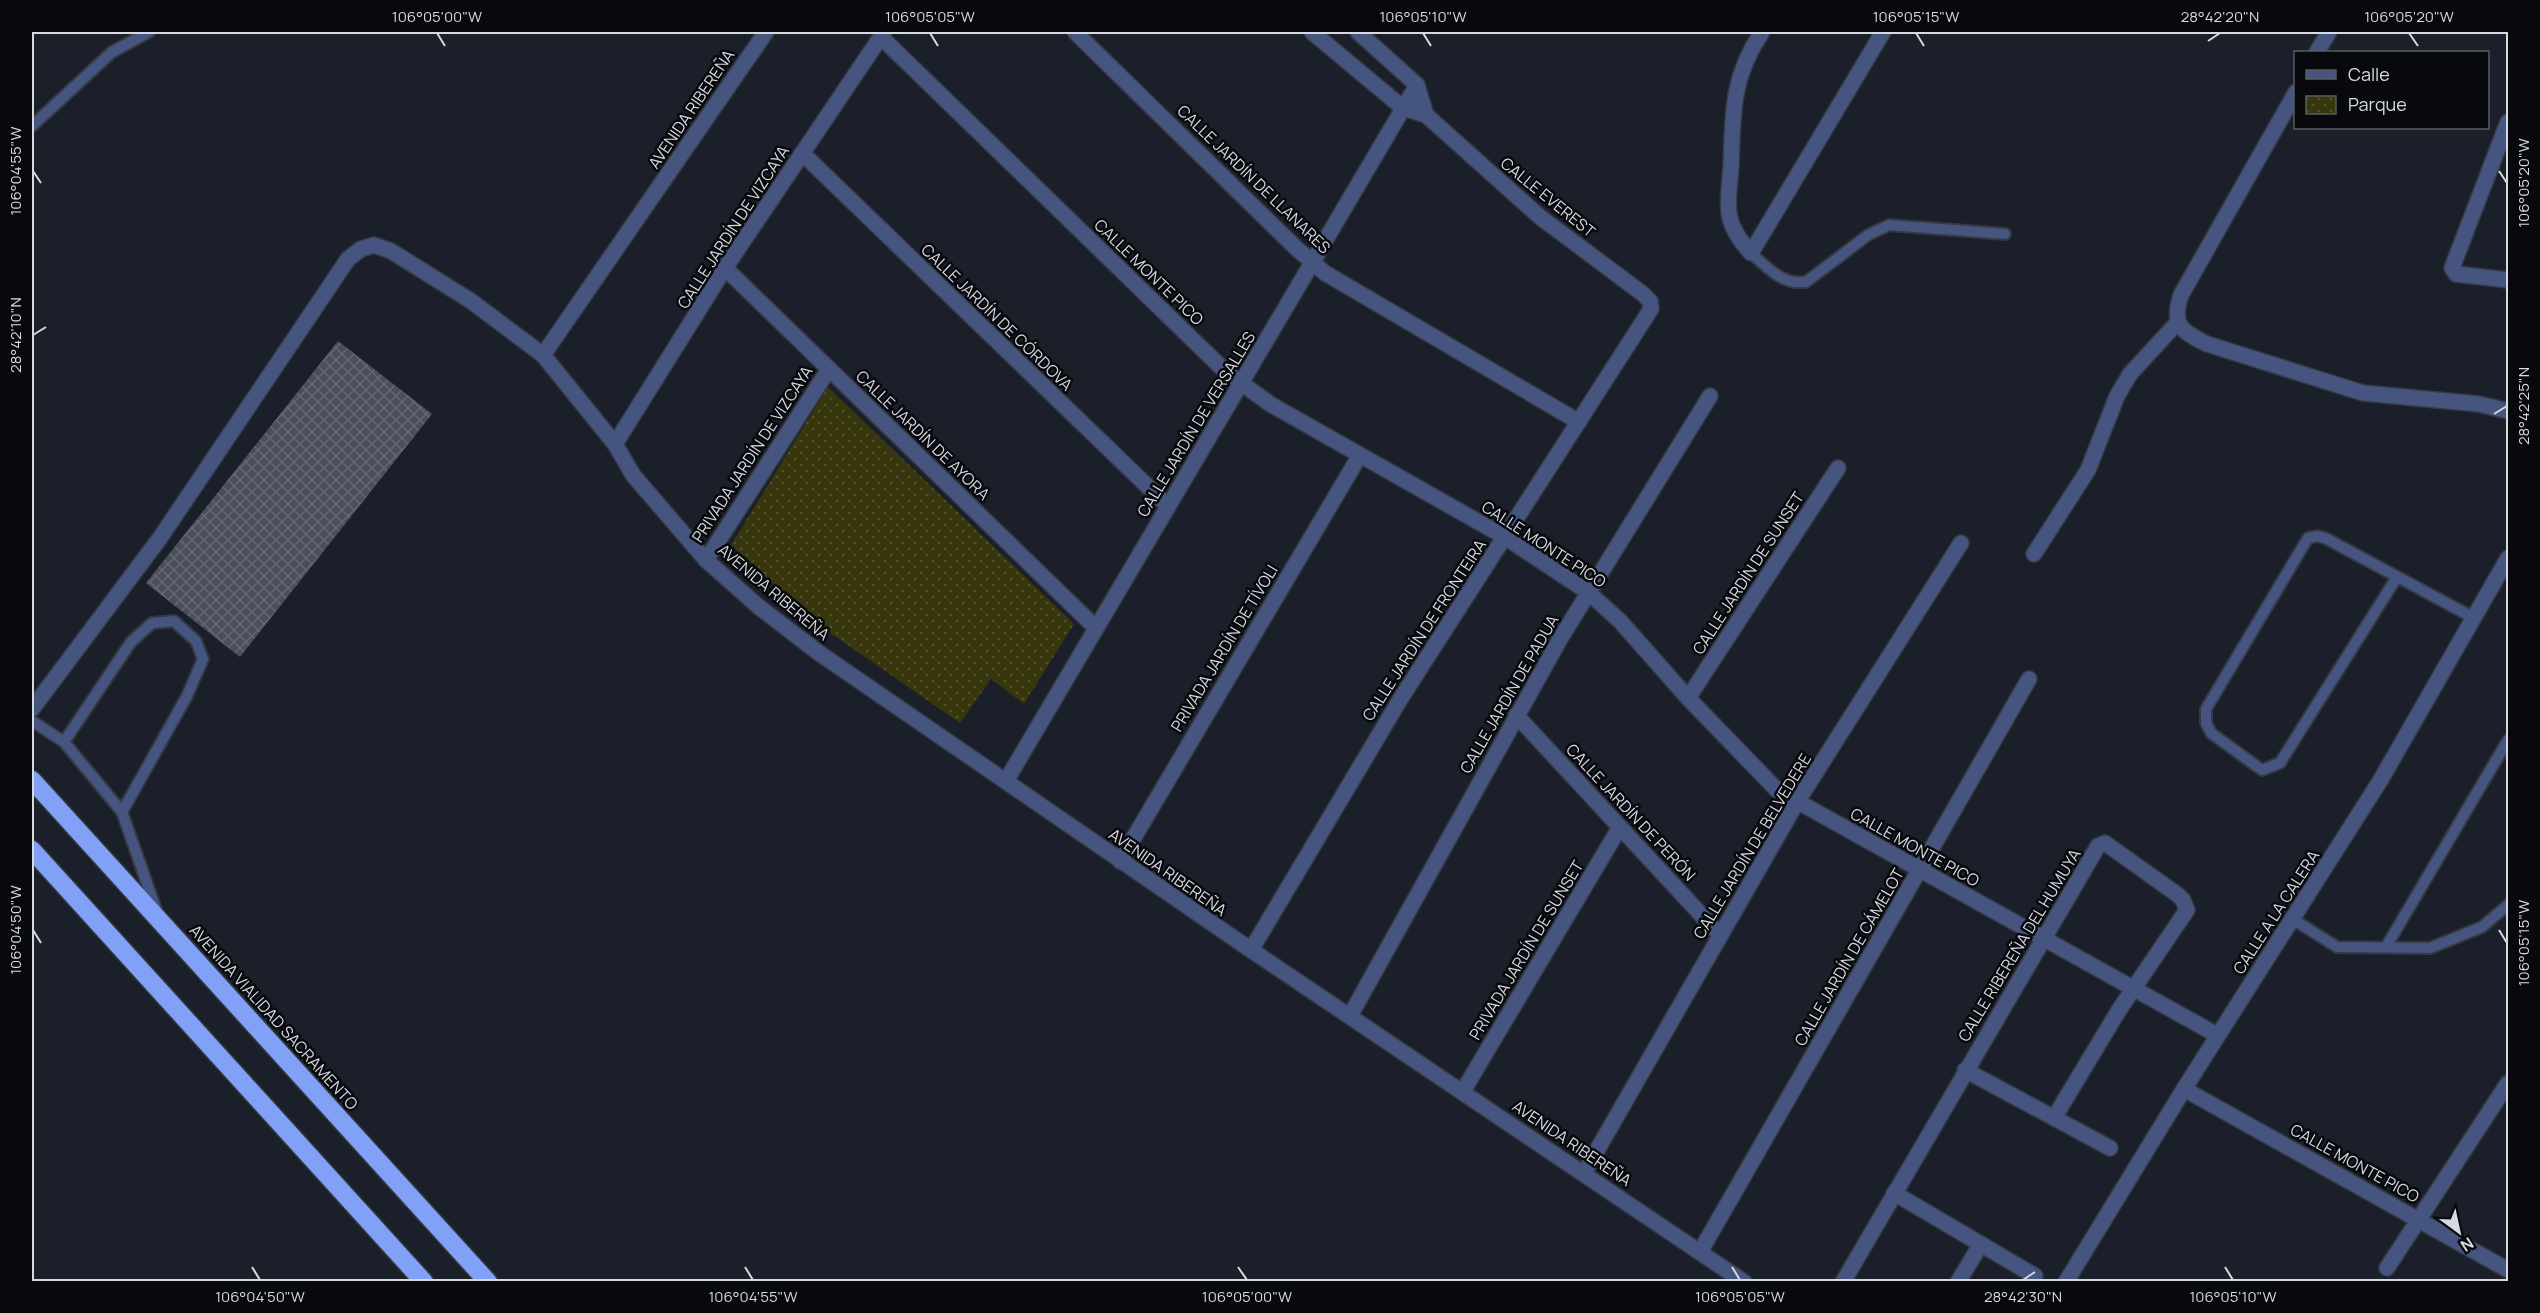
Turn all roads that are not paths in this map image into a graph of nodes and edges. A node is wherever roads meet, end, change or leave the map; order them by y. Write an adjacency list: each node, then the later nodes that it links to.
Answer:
1 (149, 32): 16 (lane)
2 (766, 32): 25 (street, AVENIDA RIBEREÑA)
3 (1075, 32): 20 (street, CALLE JARDÍN DE LLANARES)
4 (1312, 32): 13 (street)
5 (1358, 32): 11 (street)
6 (1762, 32): 19 (street)
7 (1883, 32): 19 (street)
8 (2329, 32): 10 (street)
9 (883, 34): 17 (street, CALLE JARDÍN DE VIZCAYA); 27 (street, CALLE MONTE PICO)
10 (2319, 51)
11 (1417, 85): 13 (street, CALLE JARDÍN DE VERSALLES); 14 (street)
12 (2294, 94): 24 (street)
13 (1402, 108): 14 (street, CALLE EVEREST); 20 (street, CALLE JARDÍN DE VERSALLES)
14 (1426, 115): 23 (street, CALLE EVEREST)
15 (2508, 122): 22 (street)
16 (32, 126)
17 (802, 153): 21 (street, CALLE JARDÍN DE VIZCAYA); 34 (street, CALLE JARDÍN DE CÓRDOVA)
18 (2005, 234): 19 (lane)
19 (1751, 253)
20 (1312, 262): 27 (street, CALLE JARDÍN DE VERSALLES); 30 (street, CALLE JARDÍN DE LLANARES)
21 (725, 268): 26 (street, CALLE JARDÍN DE AYORA); 31 (street, CALLE JARDÍN DE VIZCAYA)
22 (2508, 280)
23 (1650, 302): 30 (street, CALLE JARDÍN DE FRONTEIRA)
24 (2178, 323): 29 (street); 37 (street)
25 (543, 355): 31 (street, AVENIDA RIBEREÑA); 46 (street, AVENIDA RIBEREÑA)
26 (829, 369): 39 (street, PRIVADA JARDÍN DE VIZCAYA); 43 (street, CALLE JARDÍN DE AYORA)
27 (1241, 384): 32 (street, CALLE MONTE PICO); 34 (street, CALLE JARDÍN DE VERSALLES)
28 (1710, 396): 41 (street, CALLE JARDÍN DE PADUA)
29 (2508, 411)
30 (1579, 422): 35 (street, CALLE JARDÍN DE FRONTEIRA)
31 (615, 444): 39 (street, AVENIDA RIBEREÑA)
32 (1360, 455): 35 (street, CALLE MONTE PICO); 57 (street, PRIVADA JARDÍN DE TÍVOLI)
33 (1838, 468): 45 (street, CALLE JARDÍN DE SUNSET)
34 (1168, 506): 43 (street, CALLE JARDÍN DE VERSALLES)
35 (1505, 537): 41 (street, CALLE MONTE PICO); 65 (street, CALLE JARDÍN DE FRONTEIRA)
36 (1961, 543): 53 (street, CALLE JARDÍN DE BELVEDERE)
37 (2034, 554)
38 (2508, 558): 42 (street, CALLE A LA CALERA)
39 (706, 560): 52 (street, AVENIDA RIBEREÑA)
40 (2397, 577): 40 (lane); 42 (lane)
41 (1588, 592): 45 (street, CALLE MONTE PICO); 47 (street, CALLE JARDÍN DE PADUA)
42 (2474, 618): 60 (street, CALLE A LA CALERA)
43 (1095, 628): 52 (street, CALLE JARDÍN DE VERSALLES)
44 (2029, 679): 58 (street, CALLE JARDÍN DE CÁMELOT)
45 (1688, 698): 53 (street, CALLE MONTE PICO)
46 (32, 709)
47 (1516, 715): 55 (street, CALLE JARDÍN DE PERÓN); 67 (street, CALLE JARDÍN DE PADUA)
48 (32, 721): 50 (lane)
49 (2508, 740): 64 (lane)
50 (64, 741): 54 (lane); 54 (lane)
51 (32, 780): 61 (highway, AVENIDA VIALIDAD SACRAMENTO)
52 (1005, 781): 57 (street, AVENIDA RIBEREÑA)
53 (1797, 802): 58 (street, CALLE MONTE PICO); 62 (street, CALLE JARDÍN DE BELVEDERE)
54 (122, 812): 61 (lane)
55 (1620, 827): 62 (street, CALLE JARDÍN DE PERÓN); 71 (street, PRIVADA JARDÍN DE SUNSET)
56 (32, 850): 83 (highway)
57 (1120, 861): 65 (street, AVENIDA RIBEREÑA)
58 (1920, 869): 63 (street, CALLE MONTE PICO); 79 (street, CALLE JARDÍN DE CÁMELOT)
59 (2508, 905): 64 (lane)
60 (2294, 920): 64 (lane); 68 (street, CALLE A LA CALERA)
61 (160, 921): 84 (highway, AVENIDA VIALIDAD SACRAMENTO)
62 (1719, 934): 75 (street, CALLE JARDÍN DE BELVEDERE)
63 (2043, 938): 66 (street, CALLE MONTE PICO); 66 (street, CALLE RIBEREÑA DEL HUMUYA); 69 (street, CALLE RIBEREÑA DEL HUMUYA)
64 (2386, 947)
65 (1251, 950): 67 (street, AVENIDA RIBEREÑA)
66 (2133, 988): 68 (street, CALLE MONTE PICO); 73 (street, CALLE RIBEREÑA DEL HUMUYA)
67 (1350, 1016): 71 (street, AVENIDA RIBEREÑA)
68 (2217, 1035): 70 (street, CALLE A LA CALERA)
69 (1965, 1070): 73 (street); 76 (street, CALLE RIBEREÑA DEL HUMUYA)
70 (2184, 1089): 77 (street, CALLE MONTE PICO); 88 (street, CALLE A LA CALERA)
71 (1463, 1091): 75 (street, AVENIDA RIBEREÑA)
72 (2506, 1092): 77 (street)
73 (2054, 1118): 74 (street)
74 (2110, 1148)
75 (1584, 1173): 79 (street, AVENIDA RIBEREÑA)
76 (1894, 1193): 78 (street); 86 (street, CALLE RIBEREÑA DEL HUMUYA)
77 (2420, 1219): 80 (street); 81 (street, CALLE MONTE PICO)
78 (1981, 1244): 82 (street); 87 (street)
79 (1700, 1252): 85 (street, AVENIDA RIBEREÑA)
80 (2387, 1268)
81 (2508, 1270)
82 (2035, 1276)
83 (424, 1281)
84 (488, 1281)
85 (1744, 1281)
86 (1843, 1281)
87 (1959, 1281)
88 (2066, 1281)

